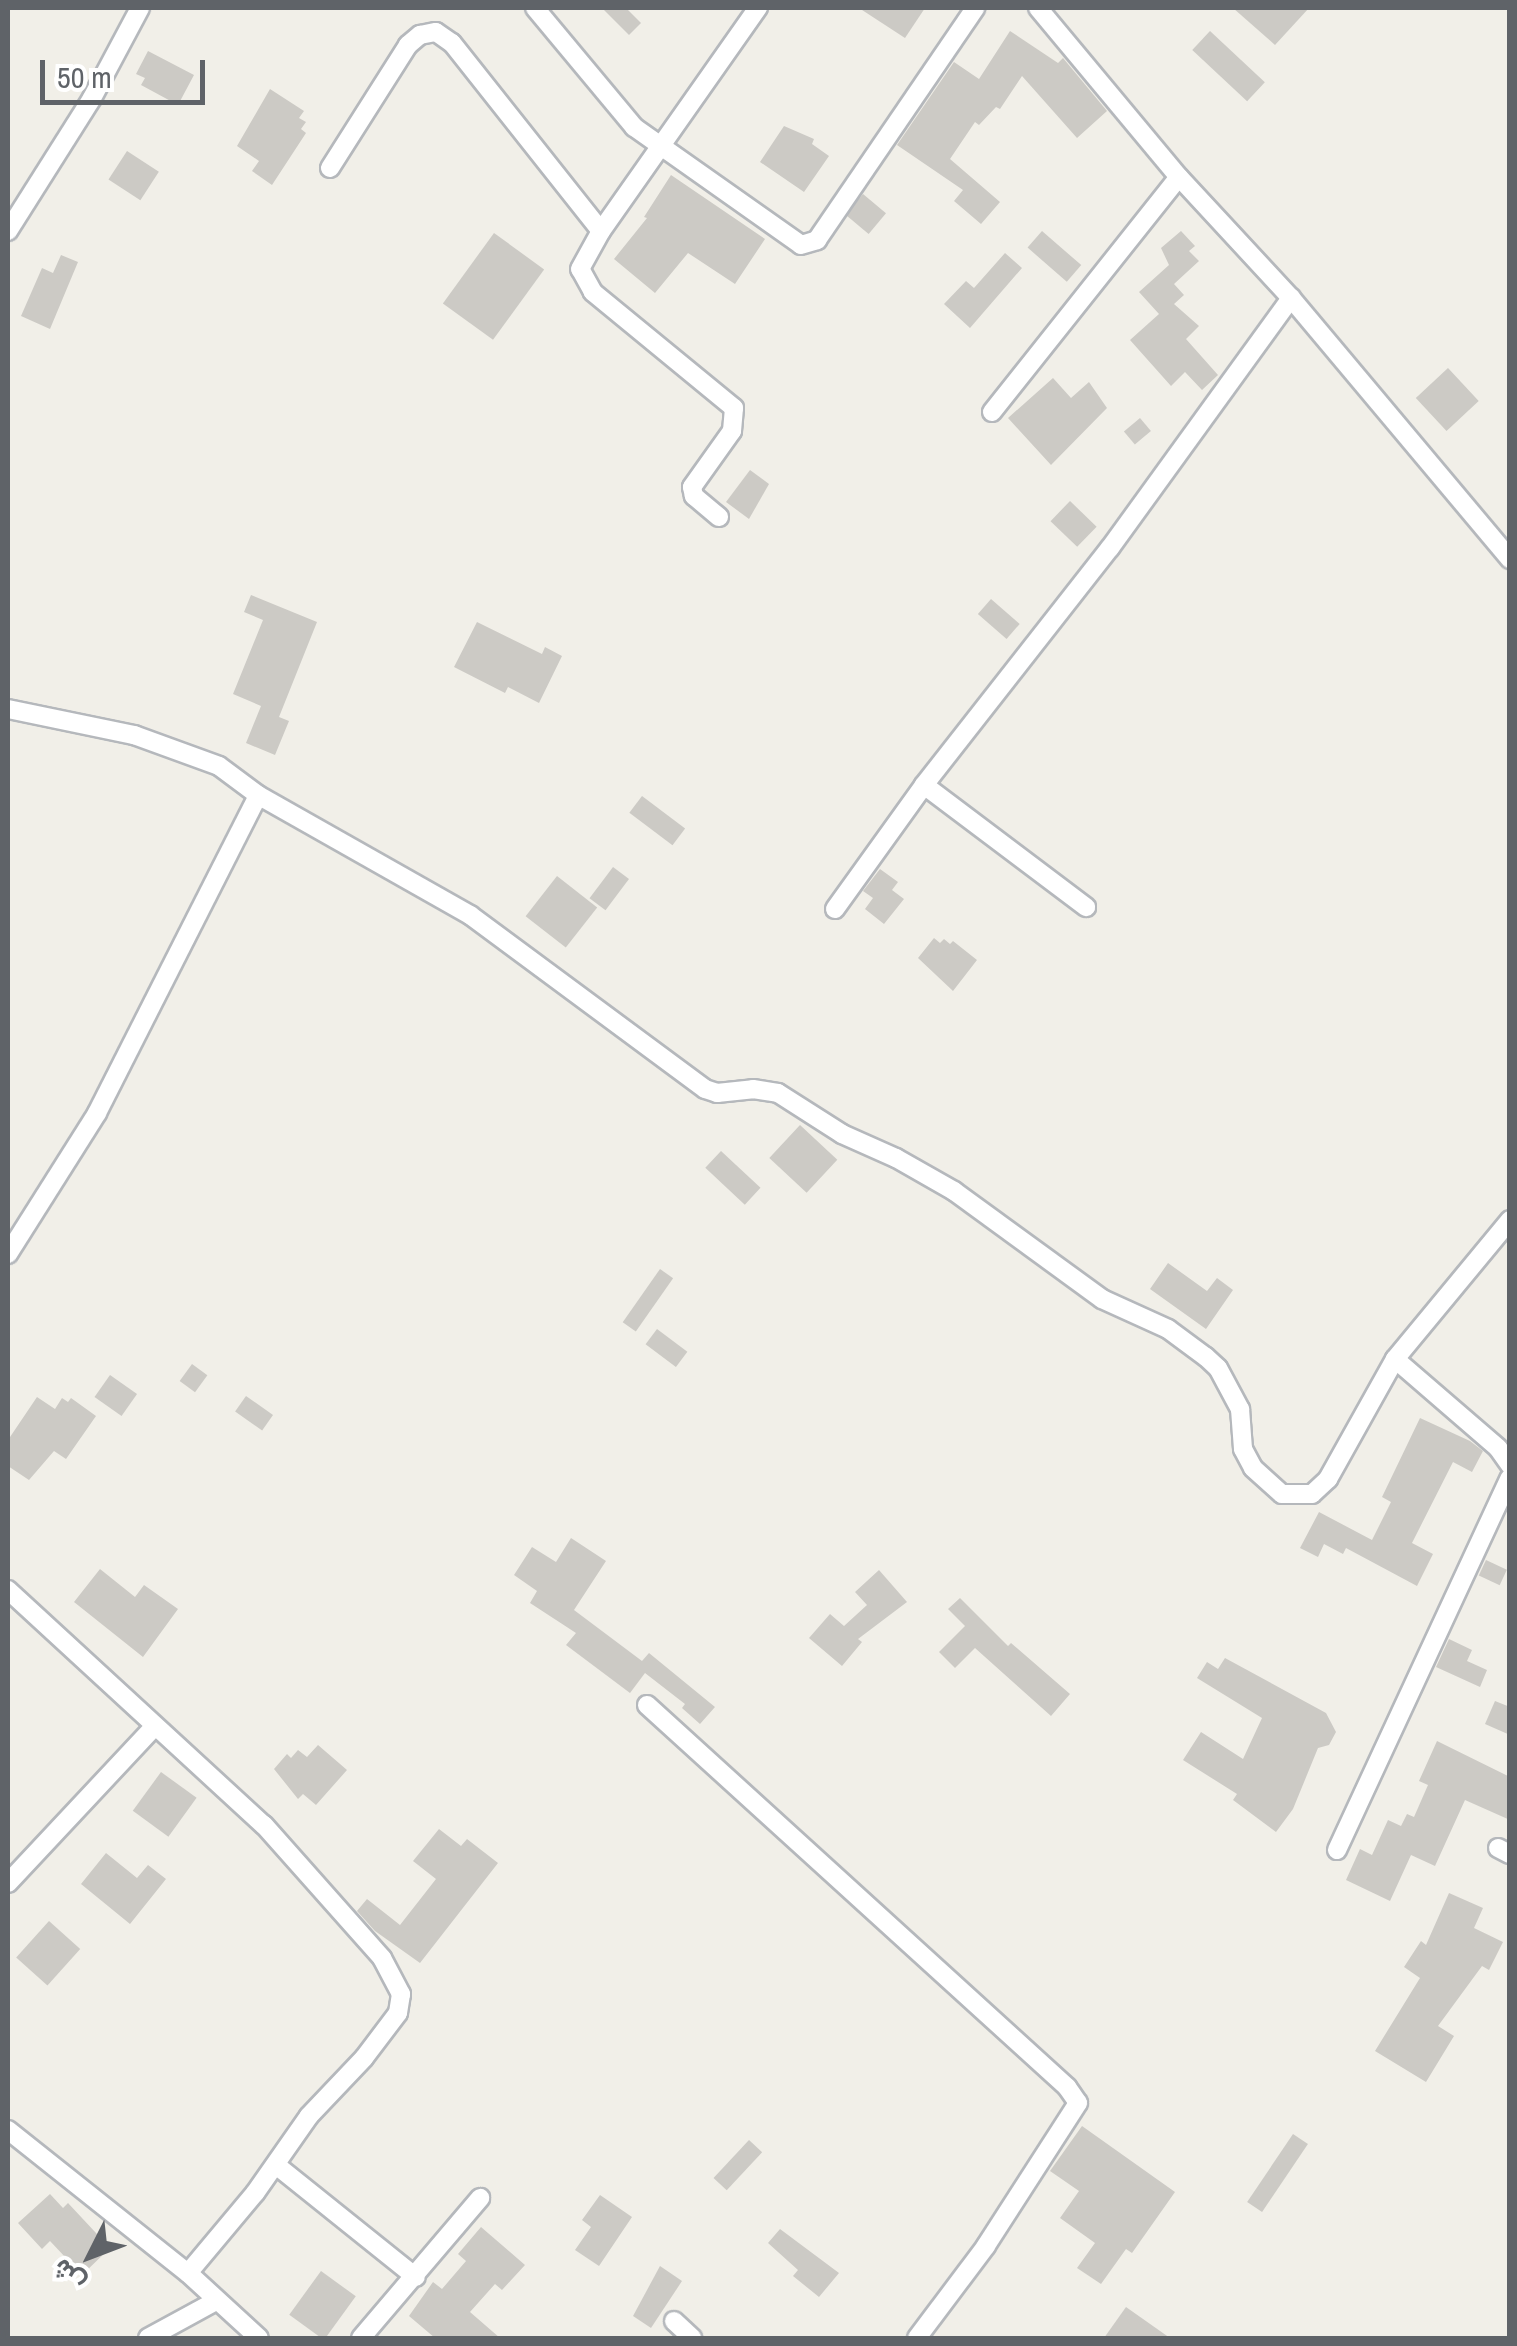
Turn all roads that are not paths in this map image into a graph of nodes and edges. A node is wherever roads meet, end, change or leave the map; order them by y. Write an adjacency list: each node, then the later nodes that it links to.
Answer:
1 (140, 8): 9 (street)
2 (534, 8): 6 (street)
3 (758, 8): 6 (street)
4 (975, 8): 6 (street)
5 (1038, 8): 8 (street)
6 (660, 145): 10 (street)
7 (330, 168): 10 (street)
8 (1179, 177): 11 (street); 12 (street)
9 (8, 231)
10 (601, 231): 13 (street)
11 (1292, 298): 14 (street); 16 (street)
12 (992, 412)
13 (719, 517)
14 (1510, 559)
15 (8, 709): 17 (street)
16 (924, 785): 18 (street); 19 (street)
17 (258, 795): 21 (street); 22 (street)
18 (1086, 907)
19 (835, 909)
20 (1510, 1220): 22 (street)
21 (8, 1254)
22 (1395, 1359): 23 (street)
23 (1510, 1464)
24 (1510, 1478): 28 (street)
25 (8, 1590): 27 (street)
26 (648, 1705): 41 (street)
27 (154, 1727): 29 (street); 31 (street)
28 (1337, 1850)
29 (8, 1883)
30 (8, 2130): 33 (street)
31 (276, 2165): 33 (street); 34 (street)
32 (480, 2198): 34 (street)
33 (188, 2273): 35 (street)
34 (416, 2277): 37 (street)
35 (216, 2301): 38 (street); 39 (street)
36 (674, 2322): 40 (street)
37 (374, 2334)
38 (156, 2336)
39 (259, 2338)
40 (692, 2338)
41 (917, 2338)

